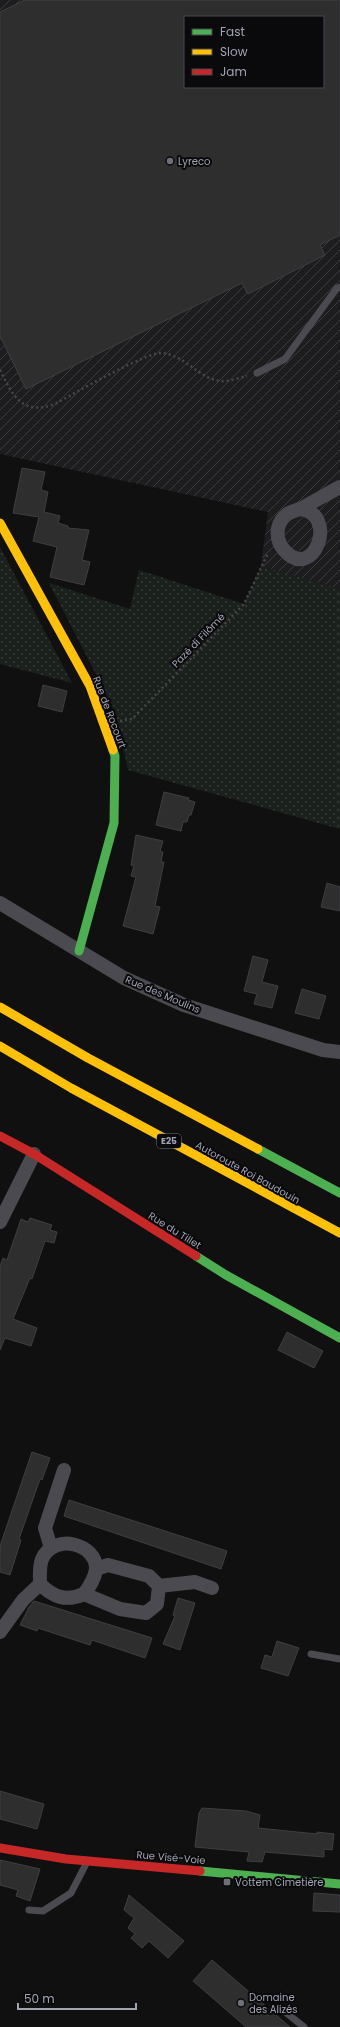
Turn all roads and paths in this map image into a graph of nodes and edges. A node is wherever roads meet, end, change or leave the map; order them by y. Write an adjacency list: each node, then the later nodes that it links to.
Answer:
1 (340, 287): 3 (lane)
2 (0, 370): 3 (path)
3 (257, 373)
4 (340, 487): 5 (street)
5 (299, 509): 7 (street); 7 (street)
6 (0, 523): 8 (main road, Rue de Rocourt)
7 (278, 537): 8 (path, Pazê di Filômé)
8 (104, 725): 10 (main road, Rue de Rocourt)
9 (0, 903): 10 (street, Rue des Moulins)
10 (79, 951): 13 (street, Rue des Moulins)
11 (0, 1007): 16 (main road)
12 (0, 1046): 18 (main road, Autoroute Roi Baudouin / E25)
13 (340, 1052)
14 (0, 1136): 15 (main road, Rue du Tillet)
15 (34, 1154): 17 (street); 19 (main road, Rue du Tillet)
16 (340, 1193)
17 (0, 1222)
18 (340, 1233)
19 (340, 1338)
20 (64, 1470): 21 (street)
21 (51, 1548): 22 (street); 23 (street)
22 (96, 1568): 24 (street); 26 (street)
23 (40, 1584): 26 (street); 27 (street)
24 (160, 1586): 25 (street); 26 (street)
25 (212, 1588)
26 (84, 1594)
27 (0, 1632)
28 (311, 1654): 29 (lane)
29 (340, 1659)
30 (0, 1848): 31 (main road, Rue Visé-Voie)
31 (88, 1860): 32 (main road, Rue Visé-Voie); 33 (lane)
32 (340, 1884)
33 (29, 1910)
34 (284, 2011): 35 (lane)
35 (304, 2027)

